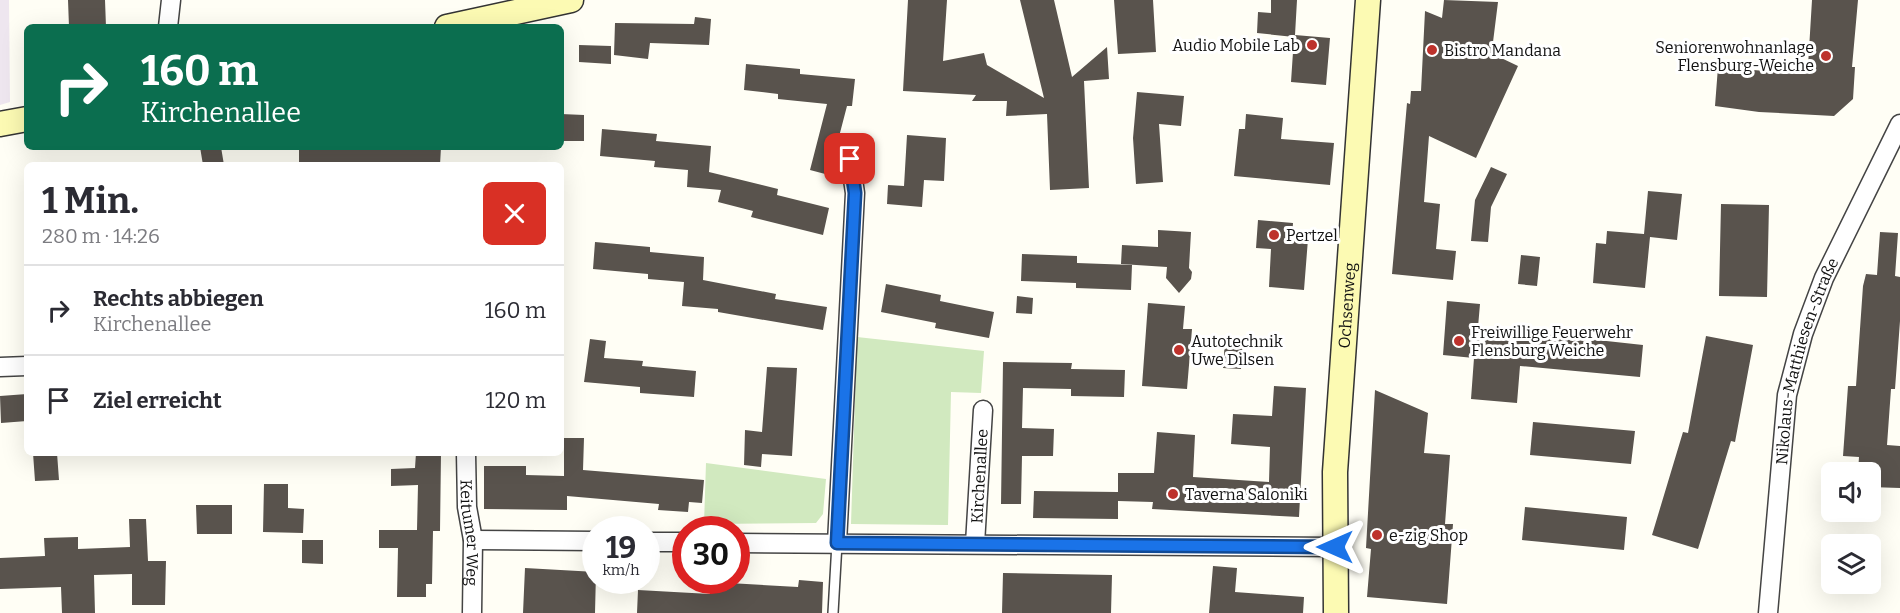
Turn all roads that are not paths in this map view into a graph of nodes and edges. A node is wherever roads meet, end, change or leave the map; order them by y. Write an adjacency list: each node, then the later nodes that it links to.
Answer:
1 (171, 0): 4 (street)
2 (571, 0): 5 (main road)
3 (1368, 0): 19 (main road, Ochsenweg)
4 (168, 24)
5 (461, 24)
6 (24, 119): 7 (main road)
7 (0, 124)
8 (1900, 124): 23 (street, Nikolaus-Matthiesen-Straße)
9 (850, 159): 17 (street)
10 (24, 366): 11 (street)
11 (0, 367)
12 (983, 410): 18 (street, Kirchenallee)
13 (466, 456): 14 (street, Keitumer Weg)
14 (473, 540): 15 (street); 20 (street, Keitumer Weg)
15 (582, 541)
16 (750, 543): 17 (street)
17 (837, 543): 18 (street); 21 (lane)
18 (975, 544): 19 (street)
19 (1335, 547): 22 (main road, Ochsenweg)
20 (472, 613)
21 (833, 613)
22 (1336, 613)
23 (1768, 613)

